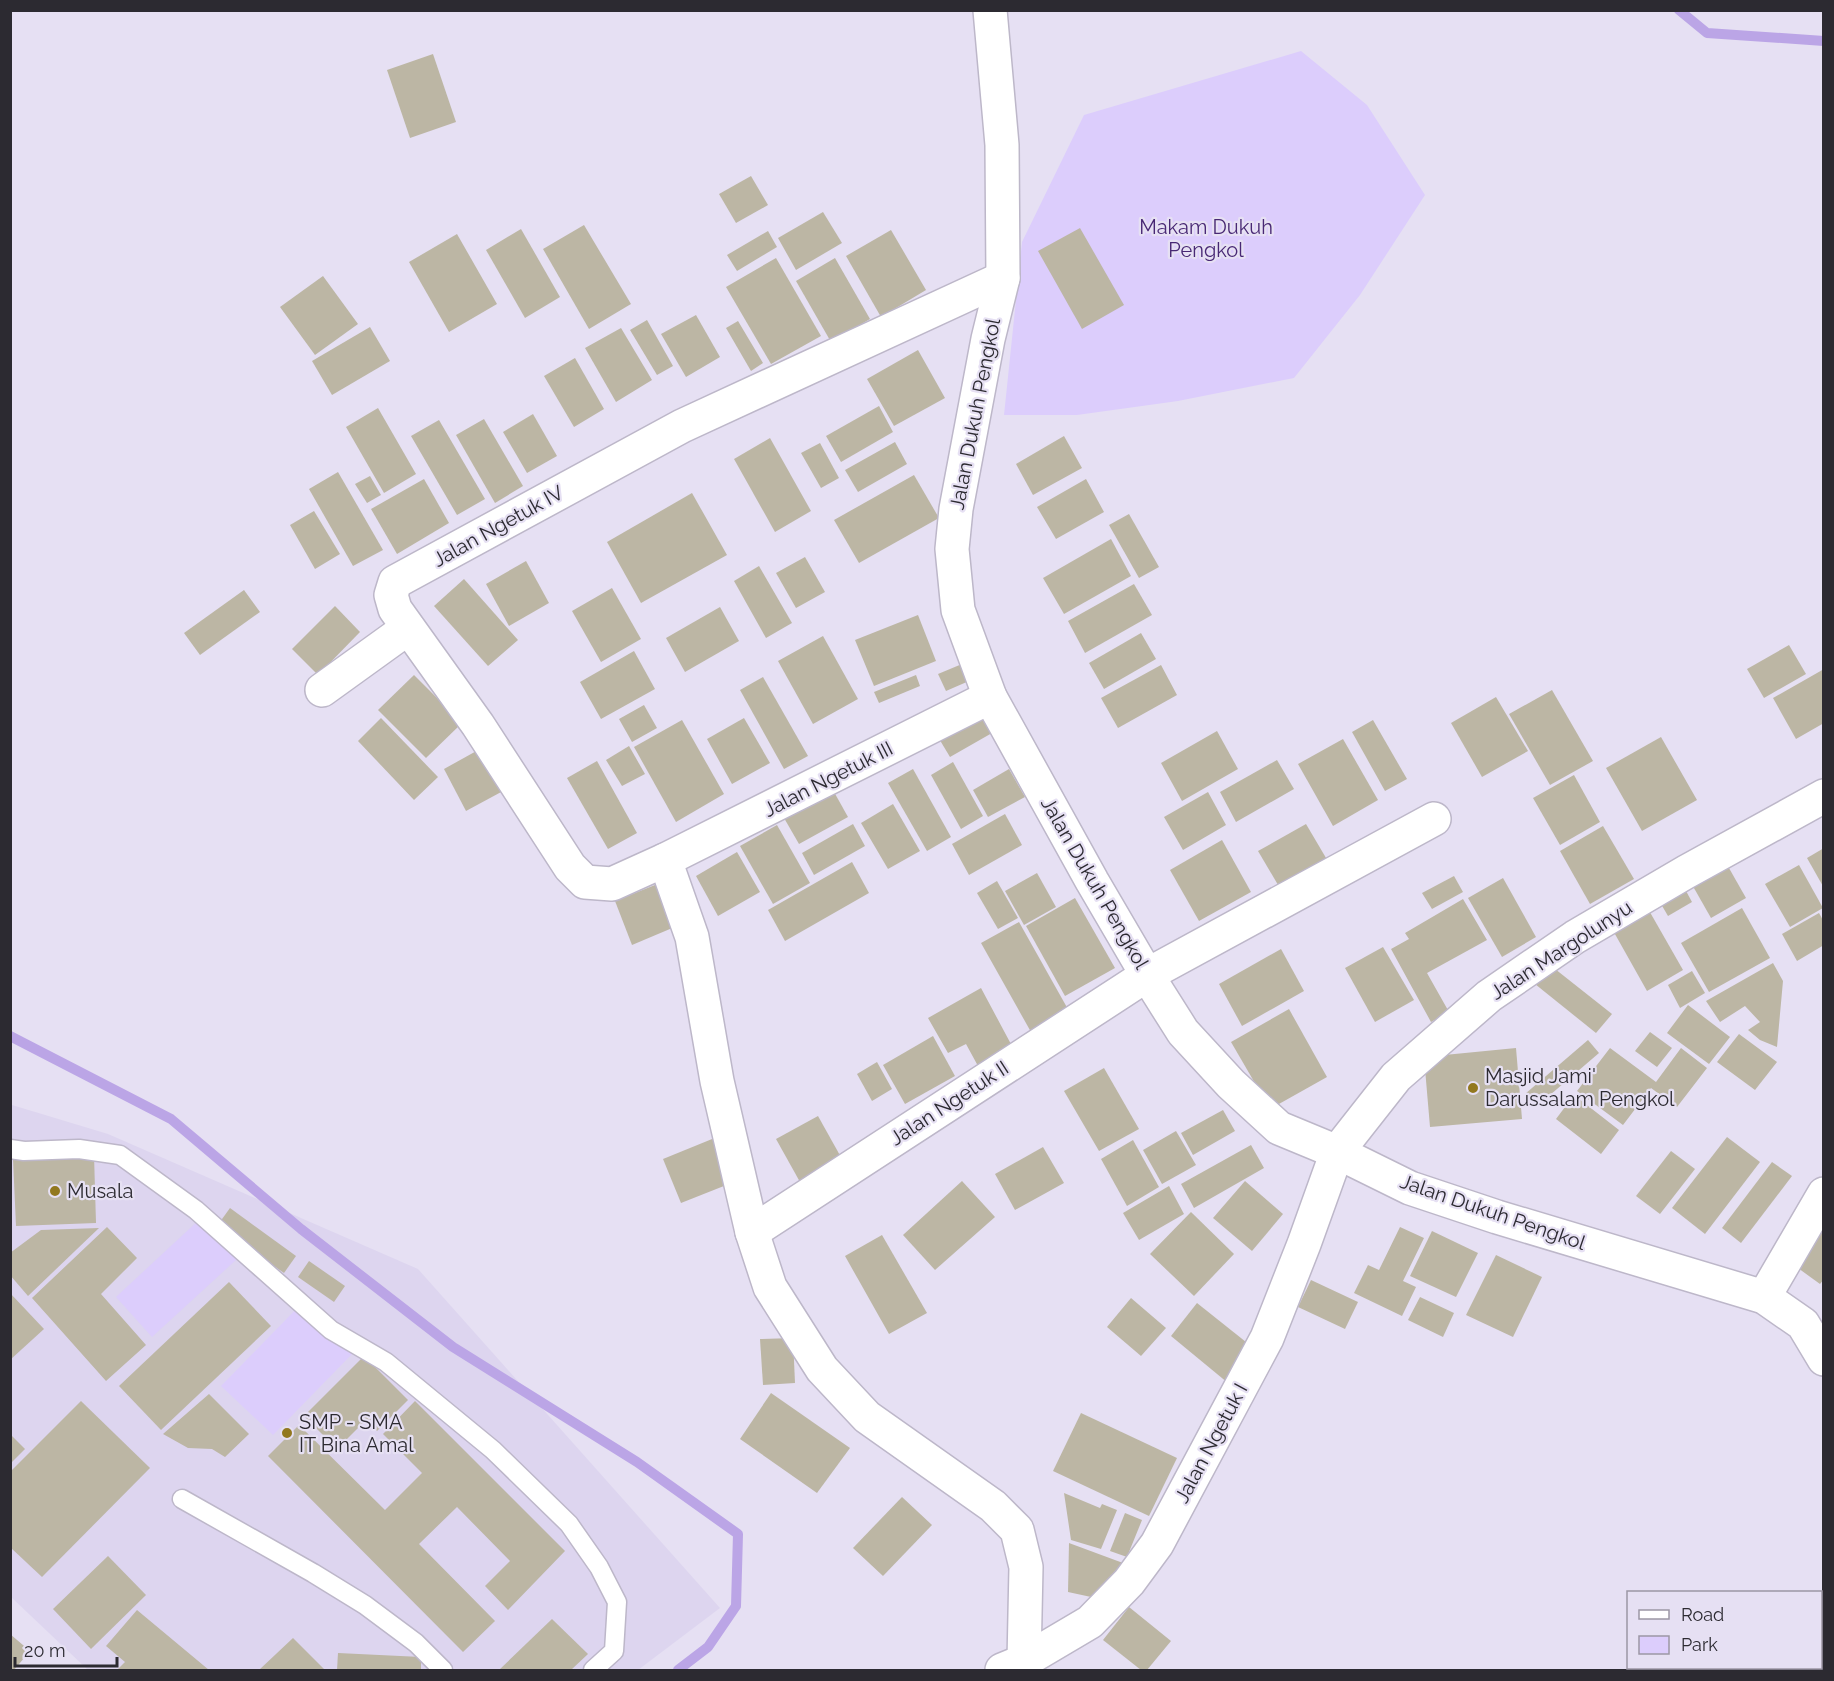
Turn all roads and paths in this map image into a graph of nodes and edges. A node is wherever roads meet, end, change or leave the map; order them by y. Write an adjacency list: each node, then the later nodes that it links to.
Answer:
1 (990, 10): 2 (street, Jalan Dukuh Pengkol)
2 (1003, 278): 3 (street, Jalan Ngetuk IV); 5 (street, Jalan Dukuh Pengkol)
3 (408, 628): 4 (street); 8 (street, Jalan Ngetuk IV)
4 (322, 690)
5 (990, 697): 8 (street, Jalan Ngetuk III); 9 (street, Jalan Dukuh Pengkol)
6 (1824, 796): 10 (street, Jalan Margolunyu)
7 (1434, 819): 9 (street, Jalan Ngetuk II)
8 (665, 860): 13 (street)
9 (1147, 975): 10 (street, Jalan Dukuh Pengkol); 13 (street, Jalan Ngetuk II)
10 (1337, 1152): 14 (street, Jalan Dukuh Pengkol); 17 (street, Jalan Ngetuk I)
11 (15, 1153): 19 (lane)
12 (1824, 1194): 14 (street)
13 (752, 1232): 17 (street)
14 (1764, 1297): 15 (street, Jalan Dukuh Pengkol)
15 (1824, 1359)
16 (182, 1499): 18 (lane)
17 (1013, 1666)
18 (442, 1671)
19 (593, 1671)

